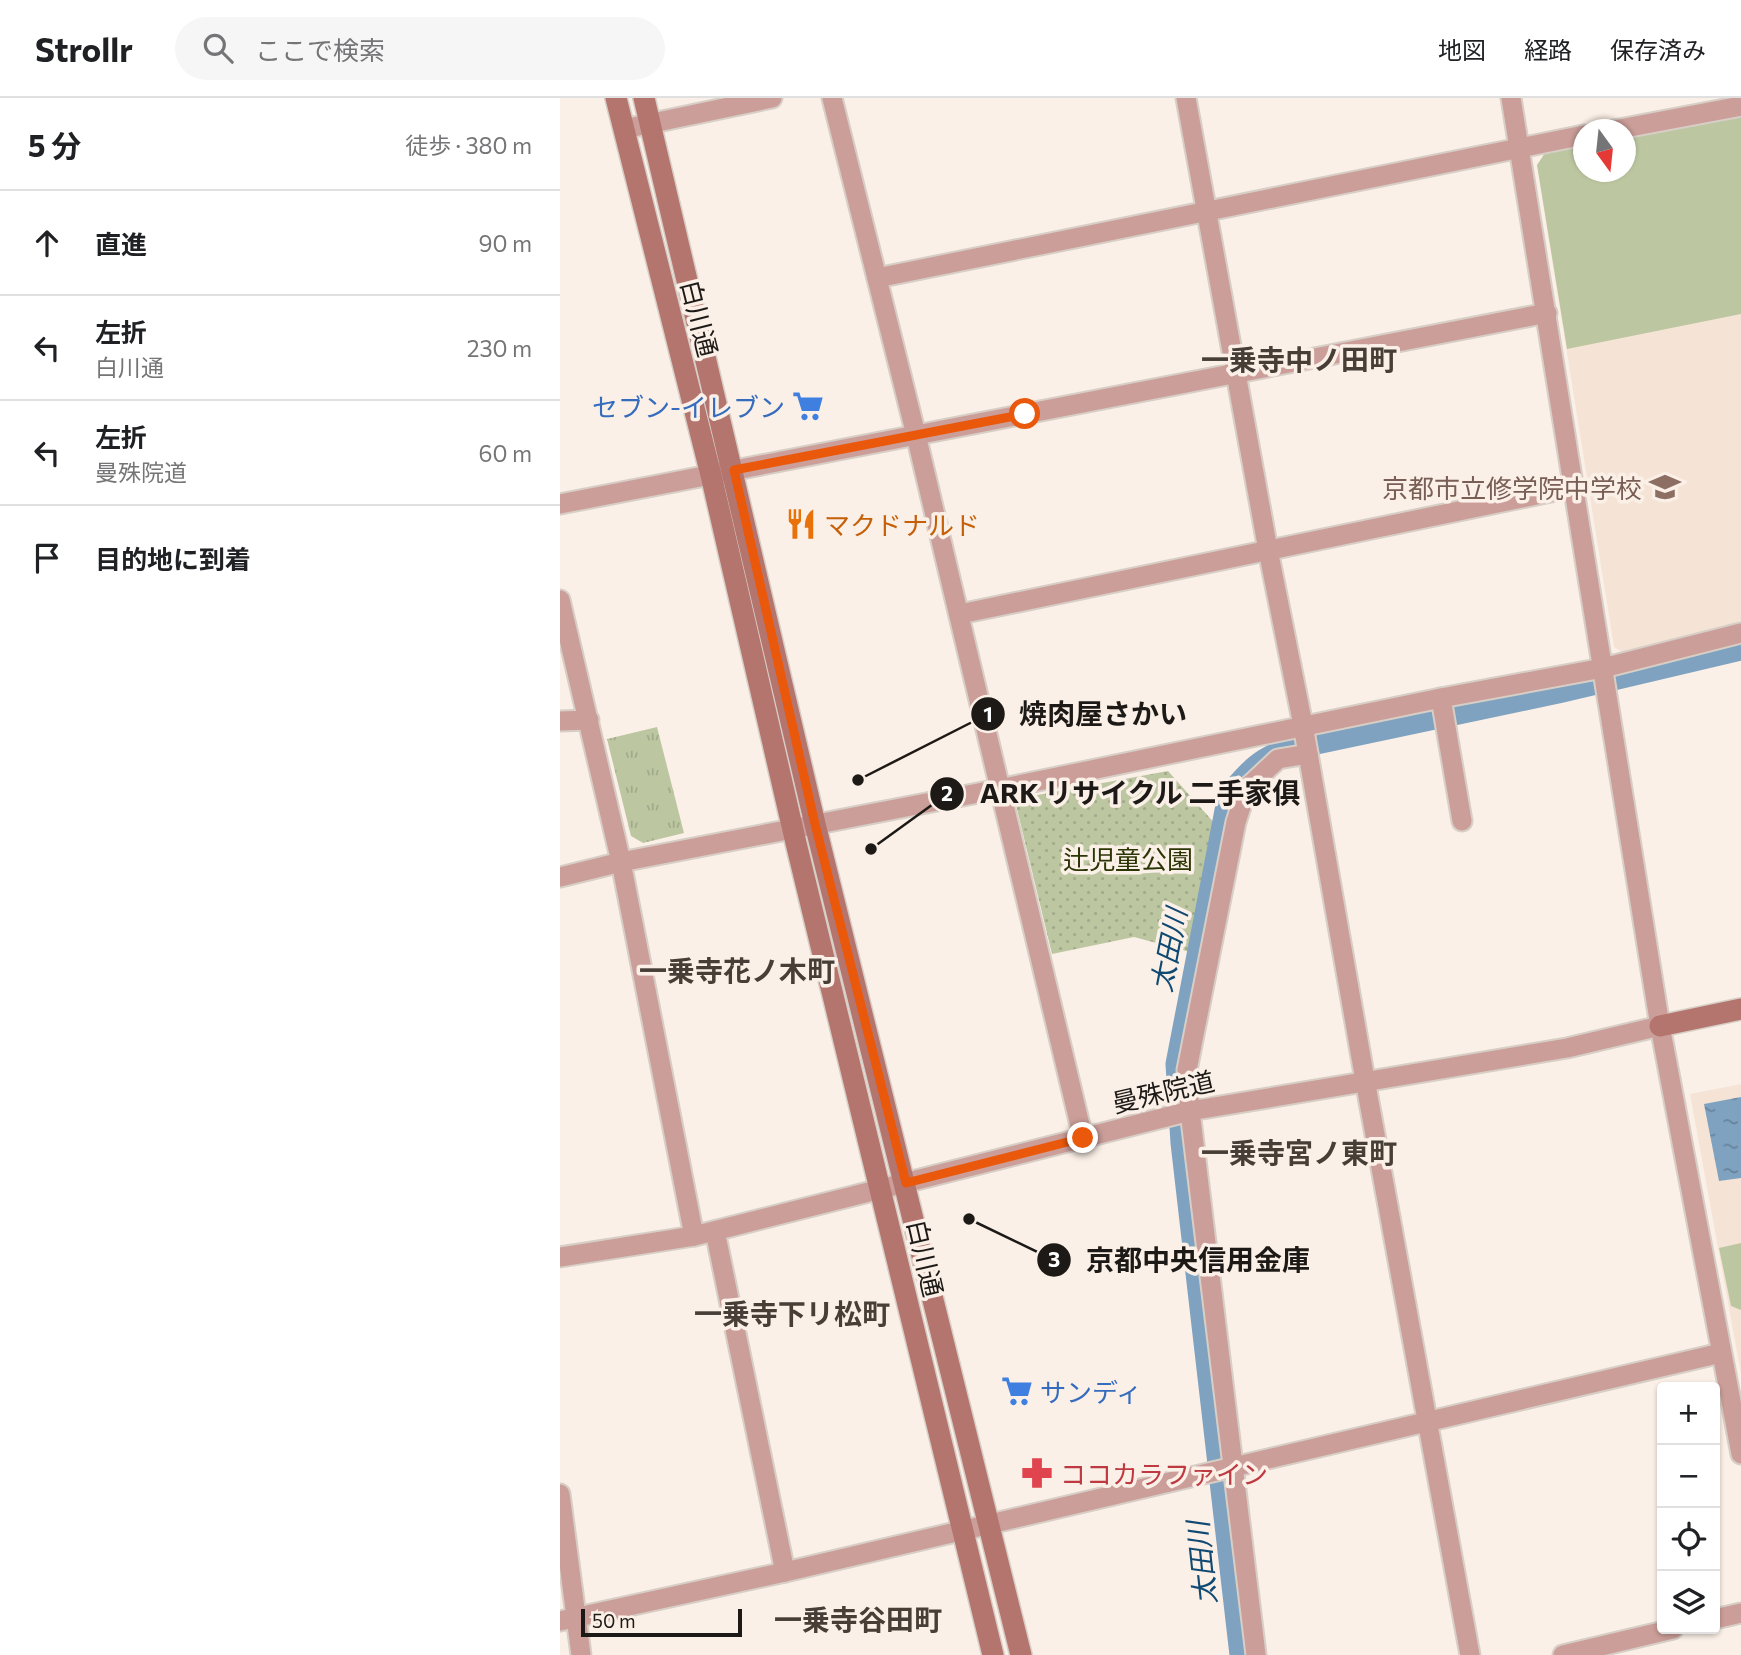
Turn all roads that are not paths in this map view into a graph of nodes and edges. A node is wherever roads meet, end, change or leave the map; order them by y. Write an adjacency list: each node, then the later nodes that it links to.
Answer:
1 (616, 98): 10 (street, 白川通)
2 (644, 98): 8 (street, 白川通)
3 (772, 98): 8 (street)
4 (832, 98): 14 (street)
5 (1186, 98): 13 (street)
6 (1511, 98): 12 (street)
7 (1741, 106): 9 (street)
8 (651, 123): 10 (street); 18 (street, 白川通)
9 (1636, 126)
10 (624, 129): 19 (street, 白川通)
11 (1573, 137): 12 (street)
12 (1520, 147): 13 (street); 15 (street)
13 (1206, 211): 14 (street); 16 (street)
14 (877, 278): 17 (street)
15 (1547, 313): 16 (street); 20 (street)
16 (1237, 373): 17 (street); 22 (street)
17 (916, 435): 18 (street); 24 (street)
18 (734, 470): 19 (street); 33 (street, 白川通)
19 (711, 475): 21 (street); 34 (street, 白川通)
20 (1575, 487): 22 (street); 26 (street)
21 (560, 505)
22 (1268, 550): 24 (street); 30 (street)
23 (560, 600): 28 (street)
24 (960, 614): 31 (street)
25 (1741, 633): 26 (street)
26 (1605, 679): 27 (street); 38 (street)
27 (1443, 710): 30 (street); 32 (street)
28 (589, 720): 29 (street); 35 (street)
29 (560, 721)
30 (1306, 742): 31 (street); 39 (street); 40 (street)
31 (999, 789): 33 (street); 41 (street)
32 (1462, 821)
33 (815, 824): 34 (street); 42 (street, 白川通)
34 (793, 828): 35 (street); 43 (street, 白川通)
35 (621, 862): 36 (street); 45 (street)
36 (560, 877)
37 (1741, 1009): 38 (street, 曼殊院道)
38 (1660, 1026): 39 (street, 曼殊院道); 47 (street)
39 (1365, 1080): 40 (street, 曼殊院道); 48 (street)
40 (1182, 1113): 41 (street, 曼殊院道); 50 (street)
41 (1083, 1138): 42 (street, 曼殊院道)
42 (906, 1183): 43 (street, 曼殊院道); 52 (street, 白川通)
43 (881, 1189): 44 (street, 曼殊院道); 53 (street, 白川通)
44 (715, 1231): 45 (street, 曼殊院道); 54 (street)
45 (694, 1236): 46 (street, 曼殊院道)
46 (560, 1257)
47 (1721, 1353): 48 (street); 49 (street)
48 (1428, 1422): 50 (street); 63 (street)
49 (1741, 1454)
50 (1225, 1470): 52 (street); 62 (street)
51 (560, 1494): 57 (street)
52 (988, 1525): 53 (street); 61 (street, 白川通)
53 (962, 1531): 54 (street); 60 (street, 白川通)
54 (785, 1572): 57 (street)
55 (1741, 1613): 56 (street)
56 (1720, 1618)
57 (568, 1620): 59 (street)
58 (1657, 1633): 64 (street)
59 (581, 1655)
60 (993, 1655)
61 (1021, 1655)
62 (1256, 1655)
63 (1470, 1655)
64 (1563, 1655)

